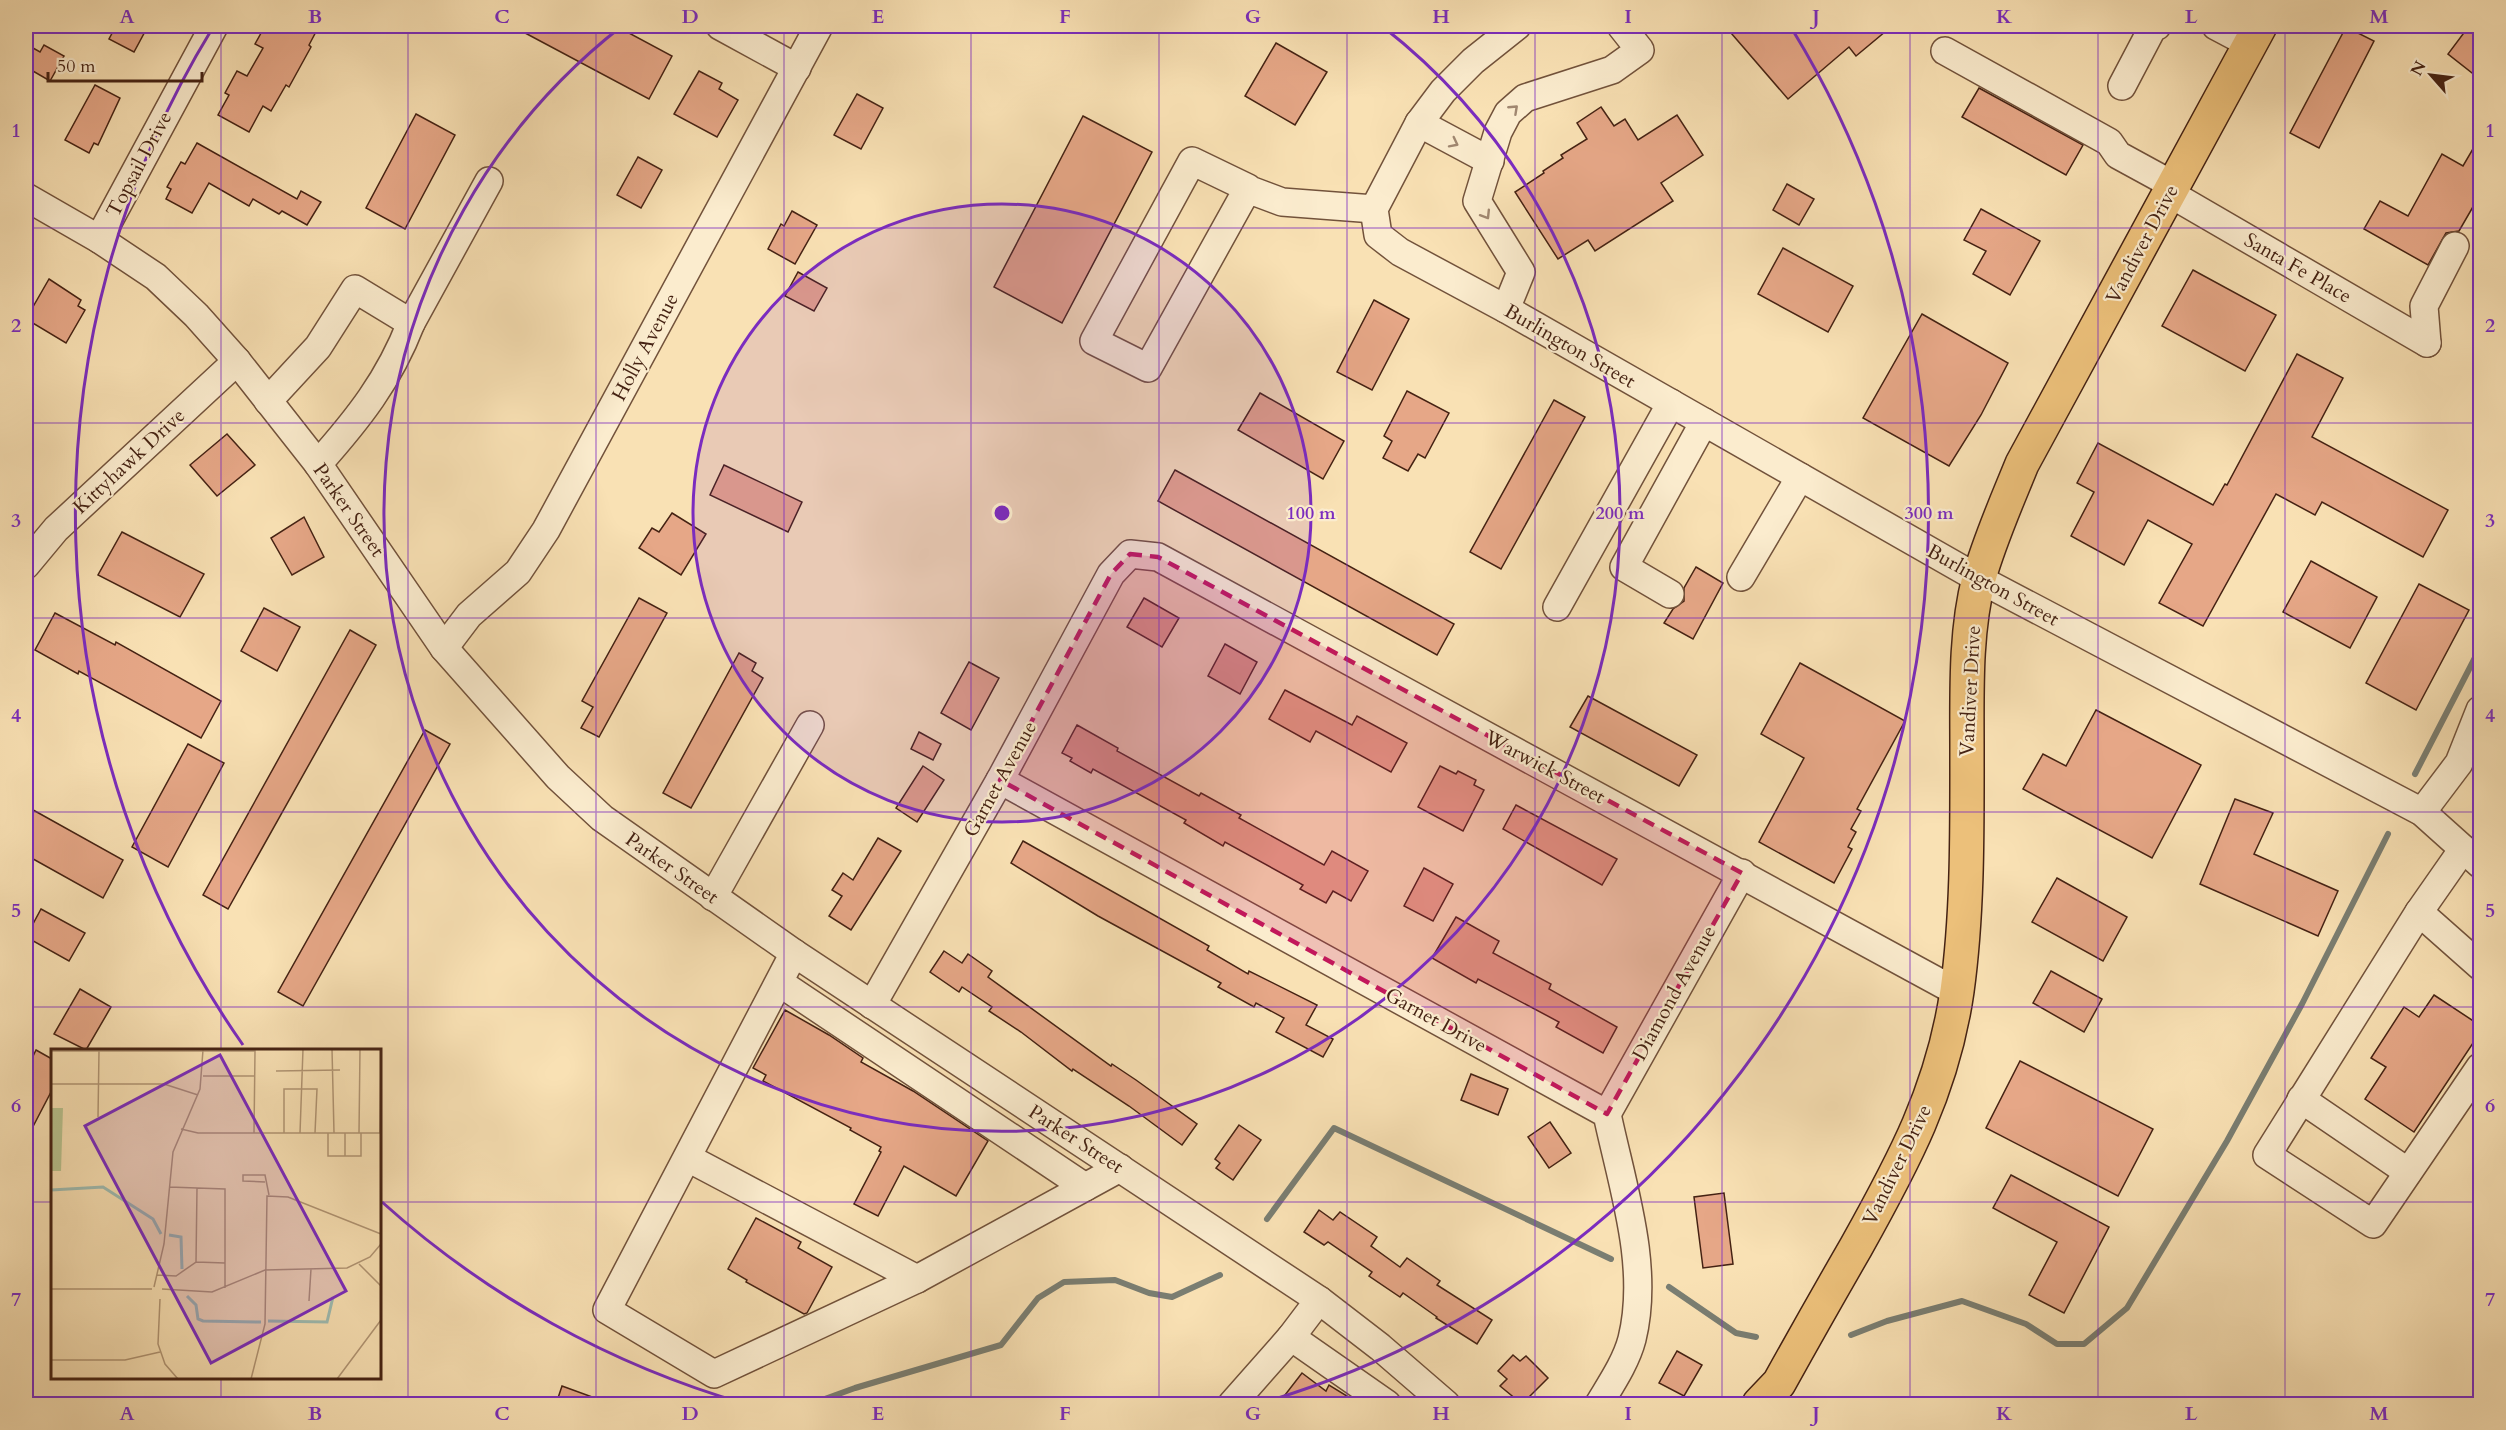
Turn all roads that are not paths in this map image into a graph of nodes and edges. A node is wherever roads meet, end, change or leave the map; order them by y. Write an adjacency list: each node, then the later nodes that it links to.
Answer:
1 (214, 26): 19 (street, Topsail Drive)
2 (720, 26): 10 (street)
3 (819, 26): 10 (street, Holly Avenue)
4 (1517, 26): 12 (street)
5 (1621, 26): 13 (street, one-way to 5)
6 (2157, 26): 11 (street)
7 (2216, 26): 8 (street)
8 (2255, 35): 16 (main road, Vandiver Drive)
9 (1945, 51): 16 (street, Santa Fe Place)
10 (797, 68): 35 (street, Holly Avenue)
11 (2122, 86)
12 (1419, 123): 13 (street, one-way to 13); 18 (street)
13 (1490, 161): 21 (street, one-way to 21)
14 (489, 181): 22 (street)
15 (1248, 188): 15 (street); 18 (street)
16 (2171, 189): 20 (street, Santa Fe Place); 32 (main road, Vandiver Drive)
17 (26, 197): 19 (street, Parker Street)
18 (1376, 222): 21 (street, Burlington Street)
19 (99, 239): 23 (street, Parker Street)
20 (2455, 246)
21 (1506, 309): 25 (street, Burlington Street)
22 (411, 323): 24 (street); 27 (street)
23 (237, 361): 24 (street, Parker Street); 30 (street, Kittyhawk Drive)
24 (268, 401): 27 (street, Parker Street)
25 (1671, 403): 26 (street, Burlington Street); 34 (street)
26 (1704, 422): 28 (street, Burlington Street); 33 (street)
27 (318, 464): 35 (street, Parker Street)
28 (1800, 477): 31 (street); 32 (street, Burlington Street)
29 (1130, 554): 38 (street, Garnet Avenue); 41 (street, Warwick Street)
30 (26, 565)
31 (1741, 577)
32 (1979, 579): 39 (street, Burlington Street); 47 (main road, Vandiver Drive)
33 (1670, 594)
34 (1557, 607)
35 (444, 648): 42 (street, Parker Street)
36 (2481, 710): 39 (street)
37 (810, 725): 42 (street)
38 (1000, 780): 48 (street, Garnet Avenue); 51 (street, Garnet Drive)
39 (2422, 812): 40 (street, Burlington Street)
40 (2472, 857): 43 (street)
41 (1742, 873): 47 (street, Warwick Street); 51 (street, Diamond Avenue)
42 (713, 897): 44 (street, Parker Street)
43 (2419, 912): 45 (street); 50 (street)
44 (794, 953): 46 (street); 48 (street, Parker Street)
45 (2481, 966)
46 (780, 983): 52 (street); 55 (street)
47 (1957, 992): 59 (main road, Vandiver Drive)
48 (872, 1005): 53 (street, Parker Street)
49 (2481, 1067): 54 (street)
50 (2301, 1100): 54 (street); 54 (street)
51 (1607, 1114): 63 (street)
52 (688, 1158): 56 (street); 56 (street)
53 (1120, 1168): 55 (street); 57 (street, Parker Street)
54 (2408, 1172)
55 (1084, 1187): 56 (street)
56 (917, 1279)
57 (1319, 1300): 58 (street); 62 (street, Parker Street)
58 (1291, 1336): 60 (street); 61 (street)
59 (1771, 1397)
60 (1232, 1404)
61 (1387, 1404)
62 (1446, 1404)
63 (1599, 1404)

